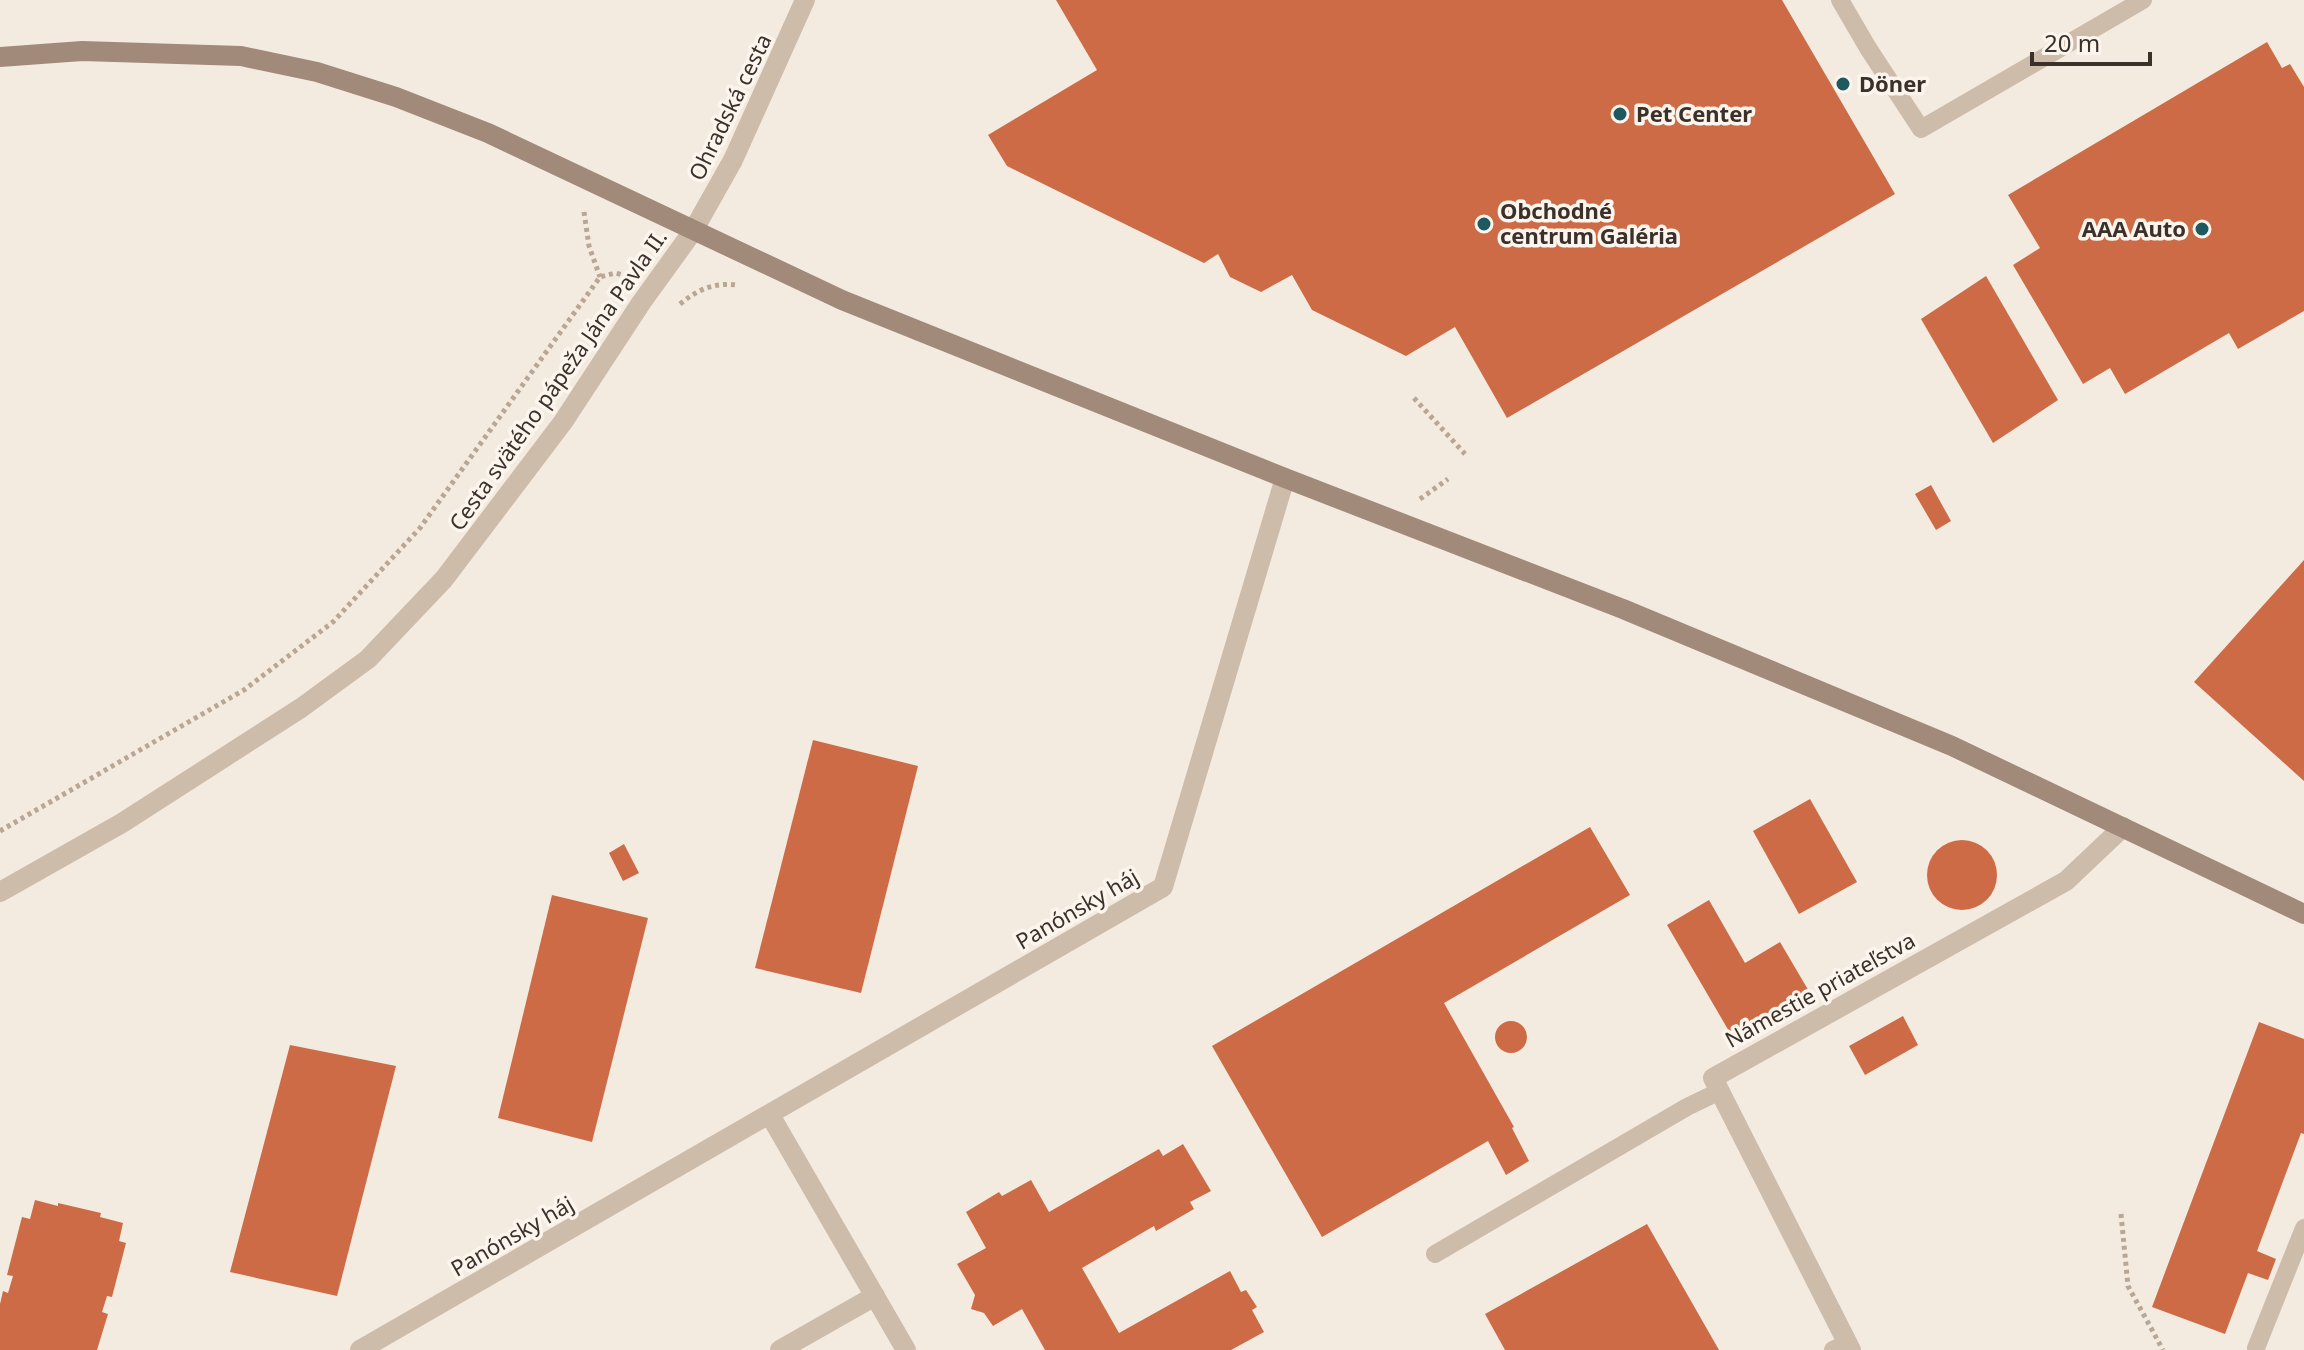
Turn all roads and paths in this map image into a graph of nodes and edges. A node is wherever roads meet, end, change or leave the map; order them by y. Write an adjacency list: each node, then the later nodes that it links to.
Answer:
1 (805, 0): 6 (street, Ohradská cesta)
2 (1840, 0): 3 (lane)
3 (2143, 0)
4 (0, 57): 6 (street)
5 (584, 211): 7 (path)
6 (693, 231): 13 (street); 16 (street, Cesta svätého pápeža Jána Pavla II.)
7 (600, 277): 8 (path); 15 (path)
8 (630, 278)
9 (739, 286): 10 (path)
10 (675, 308)
11 (1414, 398): 12 (path)
12 (1465, 454)
13 (1285, 478): 14 (street); 19 (street, Panónsky háj)
14 (2123, 827): 17 (street); 18 (street, Námestie priateľstva)
15 (0, 831)
16 (0, 892)
17 (2304, 914)
18 (1720, 1091): 22 (lane); 24 (street)
19 (770, 1115): 23 (street); 26 (street, Panónsky háj)
20 (2121, 1214): 29 (path)
21 (2304, 1228): 25 (lane)
22 (1435, 1254)
23 (875, 1296): 27 (street); 28 (street)
24 (1844, 1348)
25 (2256, 1348)
26 (360, 1350)
27 (780, 1350)
28 (906, 1350)
29 (2163, 1350)

